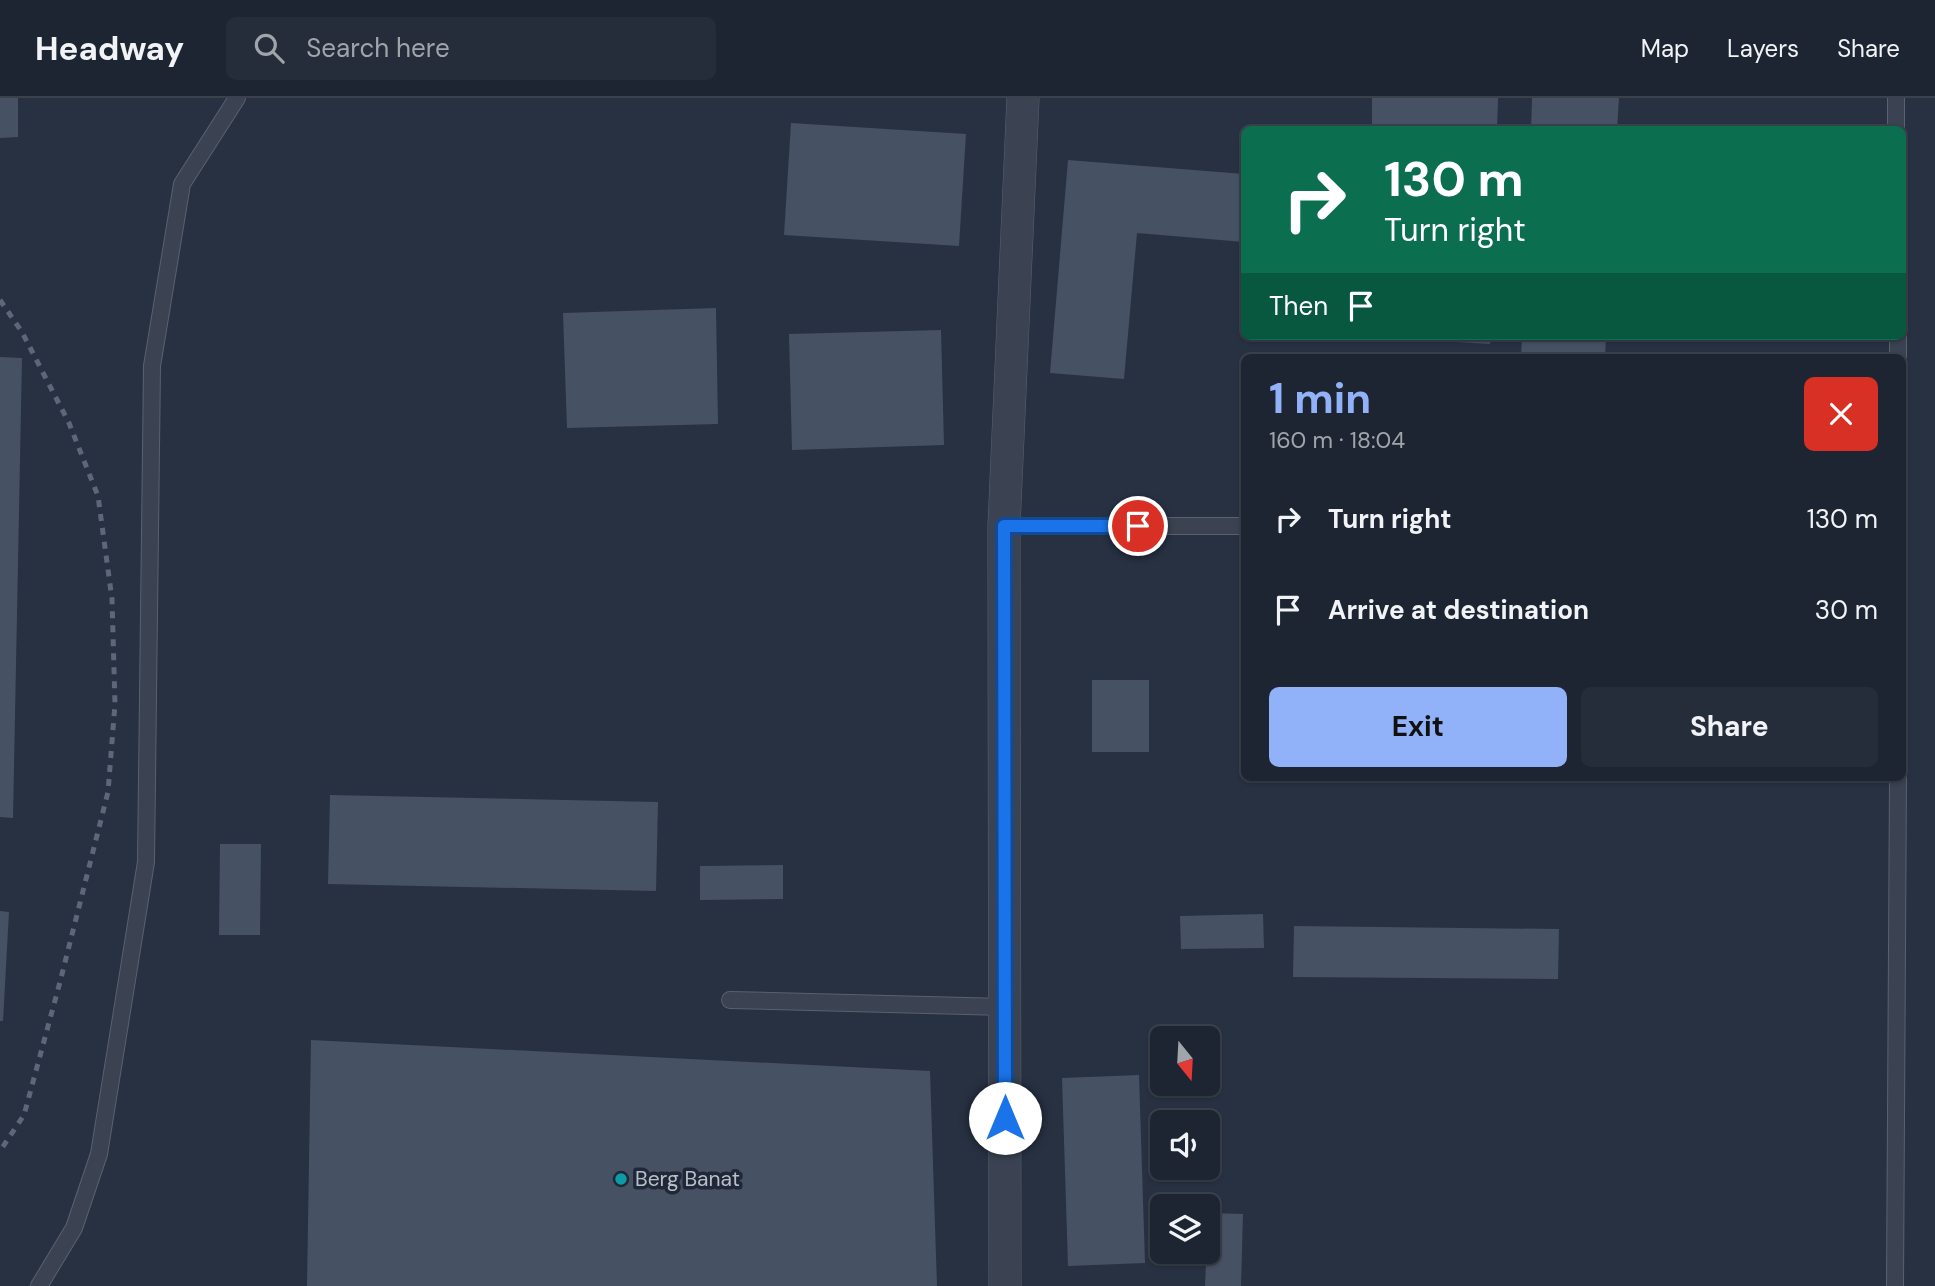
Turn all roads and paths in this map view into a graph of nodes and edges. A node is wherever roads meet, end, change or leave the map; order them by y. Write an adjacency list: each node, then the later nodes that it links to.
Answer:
1 (237, 98): 10 (lane)
2 (1023, 98): 5 (street)
3 (1896, 98): 4 (lane)
4 (1896, 126)
5 (1004, 526): 6 (lane); 9 (street)
6 (1241, 526)
7 (1898, 781): 12 (lane)
8 (730, 1000): 9 (lane)
9 (1005, 1007): 11 (street)
10 (38, 1286)
11 (1005, 1286)
12 (1895, 1286)

